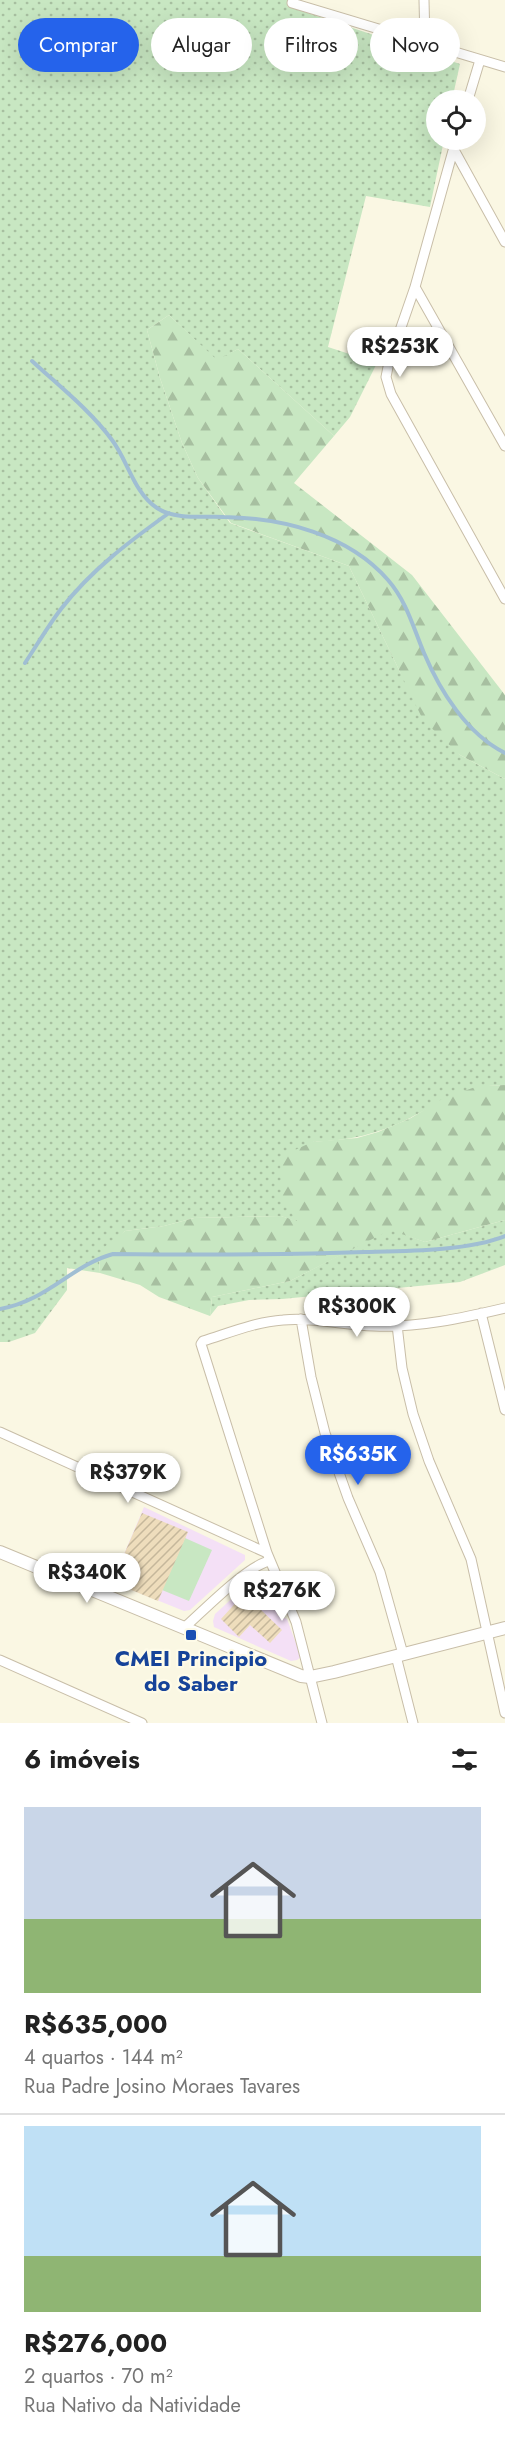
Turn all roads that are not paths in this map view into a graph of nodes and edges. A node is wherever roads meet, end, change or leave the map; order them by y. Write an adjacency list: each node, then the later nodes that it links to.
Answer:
1 (424, 0): 3 (street)
2 (292, 2): 4 (street)
3 (424, 18)
4 (370, 25)
5 (460, 53): 6 (street)
6 (480, 60): 7 (street); 8 (street)
7 (505, 67)
8 (471, 90)
9 (453, 150): 12 (street)
10 (458, 150): 11 (street)
11 (505, 242)
12 (415, 287): 13 (street); 14 (street)
13 (505, 446)
14 (505, 599)
15 (505, 1308): 16 (street)
16 (482, 1313): 18 (street); 19 (street)
17 (301, 1319): 18 (street); 22 (street); 26 (street)
18 (397, 1325): 25 (street)
19 (505, 1410)
20 (0, 1432): 22 (street)
21 (0, 1552): 23 (street)
22 (269, 1557): 23 (street); 28 (street)
23 (185, 1627): 28 (street)
24 (505, 1629): 25 (street)
25 (487, 1632): 26 (street); 29 (street)
26 (400, 1655): 28 (street); 32 (street)
27 (0, 1660): 30 (street)
28 (310, 1677): 31 (street)
29 (505, 1713)
30 (142, 1723)
31 (322, 1723)
32 (413, 1723)

